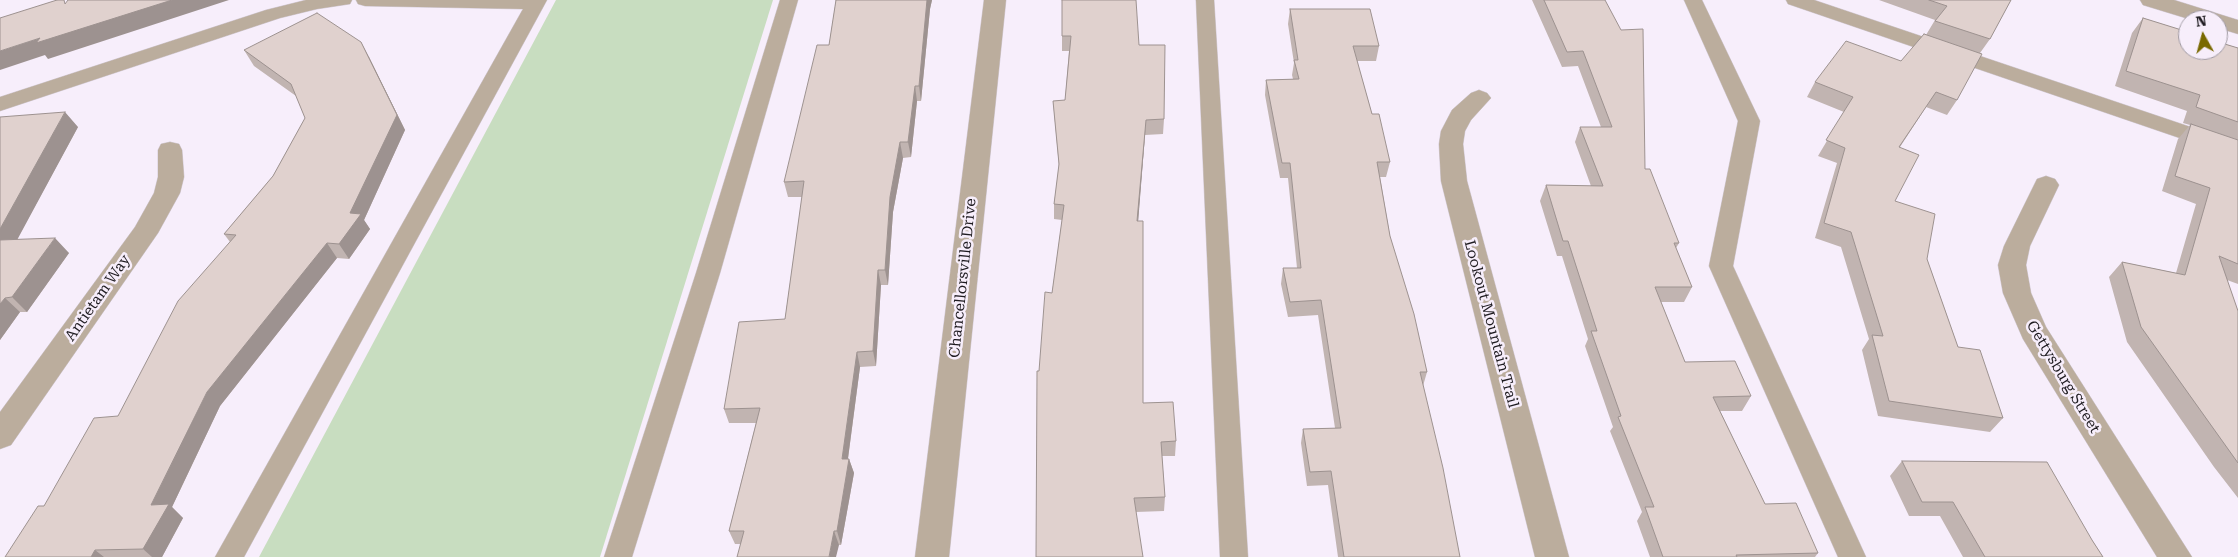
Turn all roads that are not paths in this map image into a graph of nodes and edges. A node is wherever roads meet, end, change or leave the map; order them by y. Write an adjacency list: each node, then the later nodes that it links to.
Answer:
1 (343, 0): 12 (lane)
2 (365, 0): 9 (lane)
3 (789, 0): 18 (lane)
4 (995, 0): 19 (street, Chancellorsville Drive)
5 (1205, 0): 20 (lane)
6 (1693, 0): 22 (lane)
7 (1795, 0): 14 (lane)
8 (2151, 0): 10 (street)
9 (537, 2): 17 (lane)
10 (2184, 10)
11 (1479, 98): 21 (street, Lookout Mountain Trail)
12 (0, 104)
13 (170, 150): 16 (street, Antietam Way)
14 (2238, 151)
15 (2046, 185): 23 (street, Gettysburg Street)
16 (0, 436)
17 (229, 557)
18 (618, 557)
19 (932, 557)
20 (1234, 557)
21 (1552, 557)
22 (1852, 557)
23 (2175, 557)

